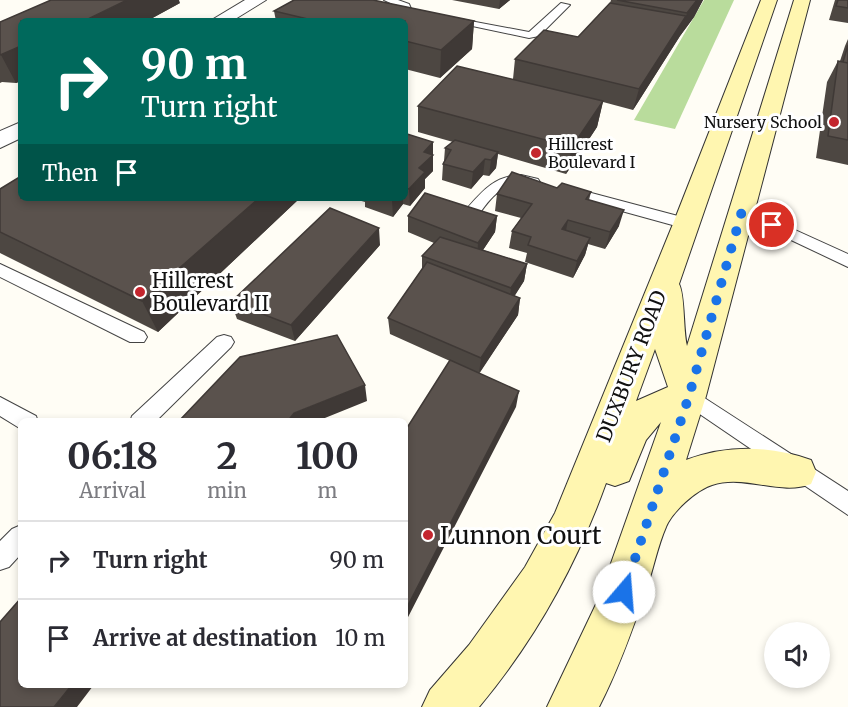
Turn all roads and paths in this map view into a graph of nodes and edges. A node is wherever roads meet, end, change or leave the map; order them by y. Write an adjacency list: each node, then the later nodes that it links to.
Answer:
1 (258, 0): 7 (street)
2 (389, 0): 6 (lane)
3 (769, 0): 13 (main road, DUXBURY ROAD)
4 (802, 0): 11 (main road)
5 (565, 5): 8 (lane)
6 (395, 15)
7 (225, 18)
8 (441, 18)
9 (18, 131): 10 (street)
10 (0, 141)
11 (742, 211): 14 (lane); 18 (main road)
12 (469, 216): 13 (lane)
13 (681, 238): 18 (main road); 27 (main road, DUXBURY ROAD)
14 (848, 261)
15 (0, 270): 16 (lane)
16 (137, 337)
17 (224, 342): 21 (lane)
18 (689, 396): 22 (lane); 24 (main road); 27 (main road)
19 (0, 406): 20 (lane)
20 (21, 418)
21 (144, 418)
22 (797, 472): 23 (lane); 24 (main road)
23 (848, 504)
24 (649, 515): 29 (main road)
25 (18, 540): 26 (lane)
26 (0, 558)
27 (540, 582): 28 (main road, DUXBURY ROAD)
28 (447, 707)
29 (572, 707)

